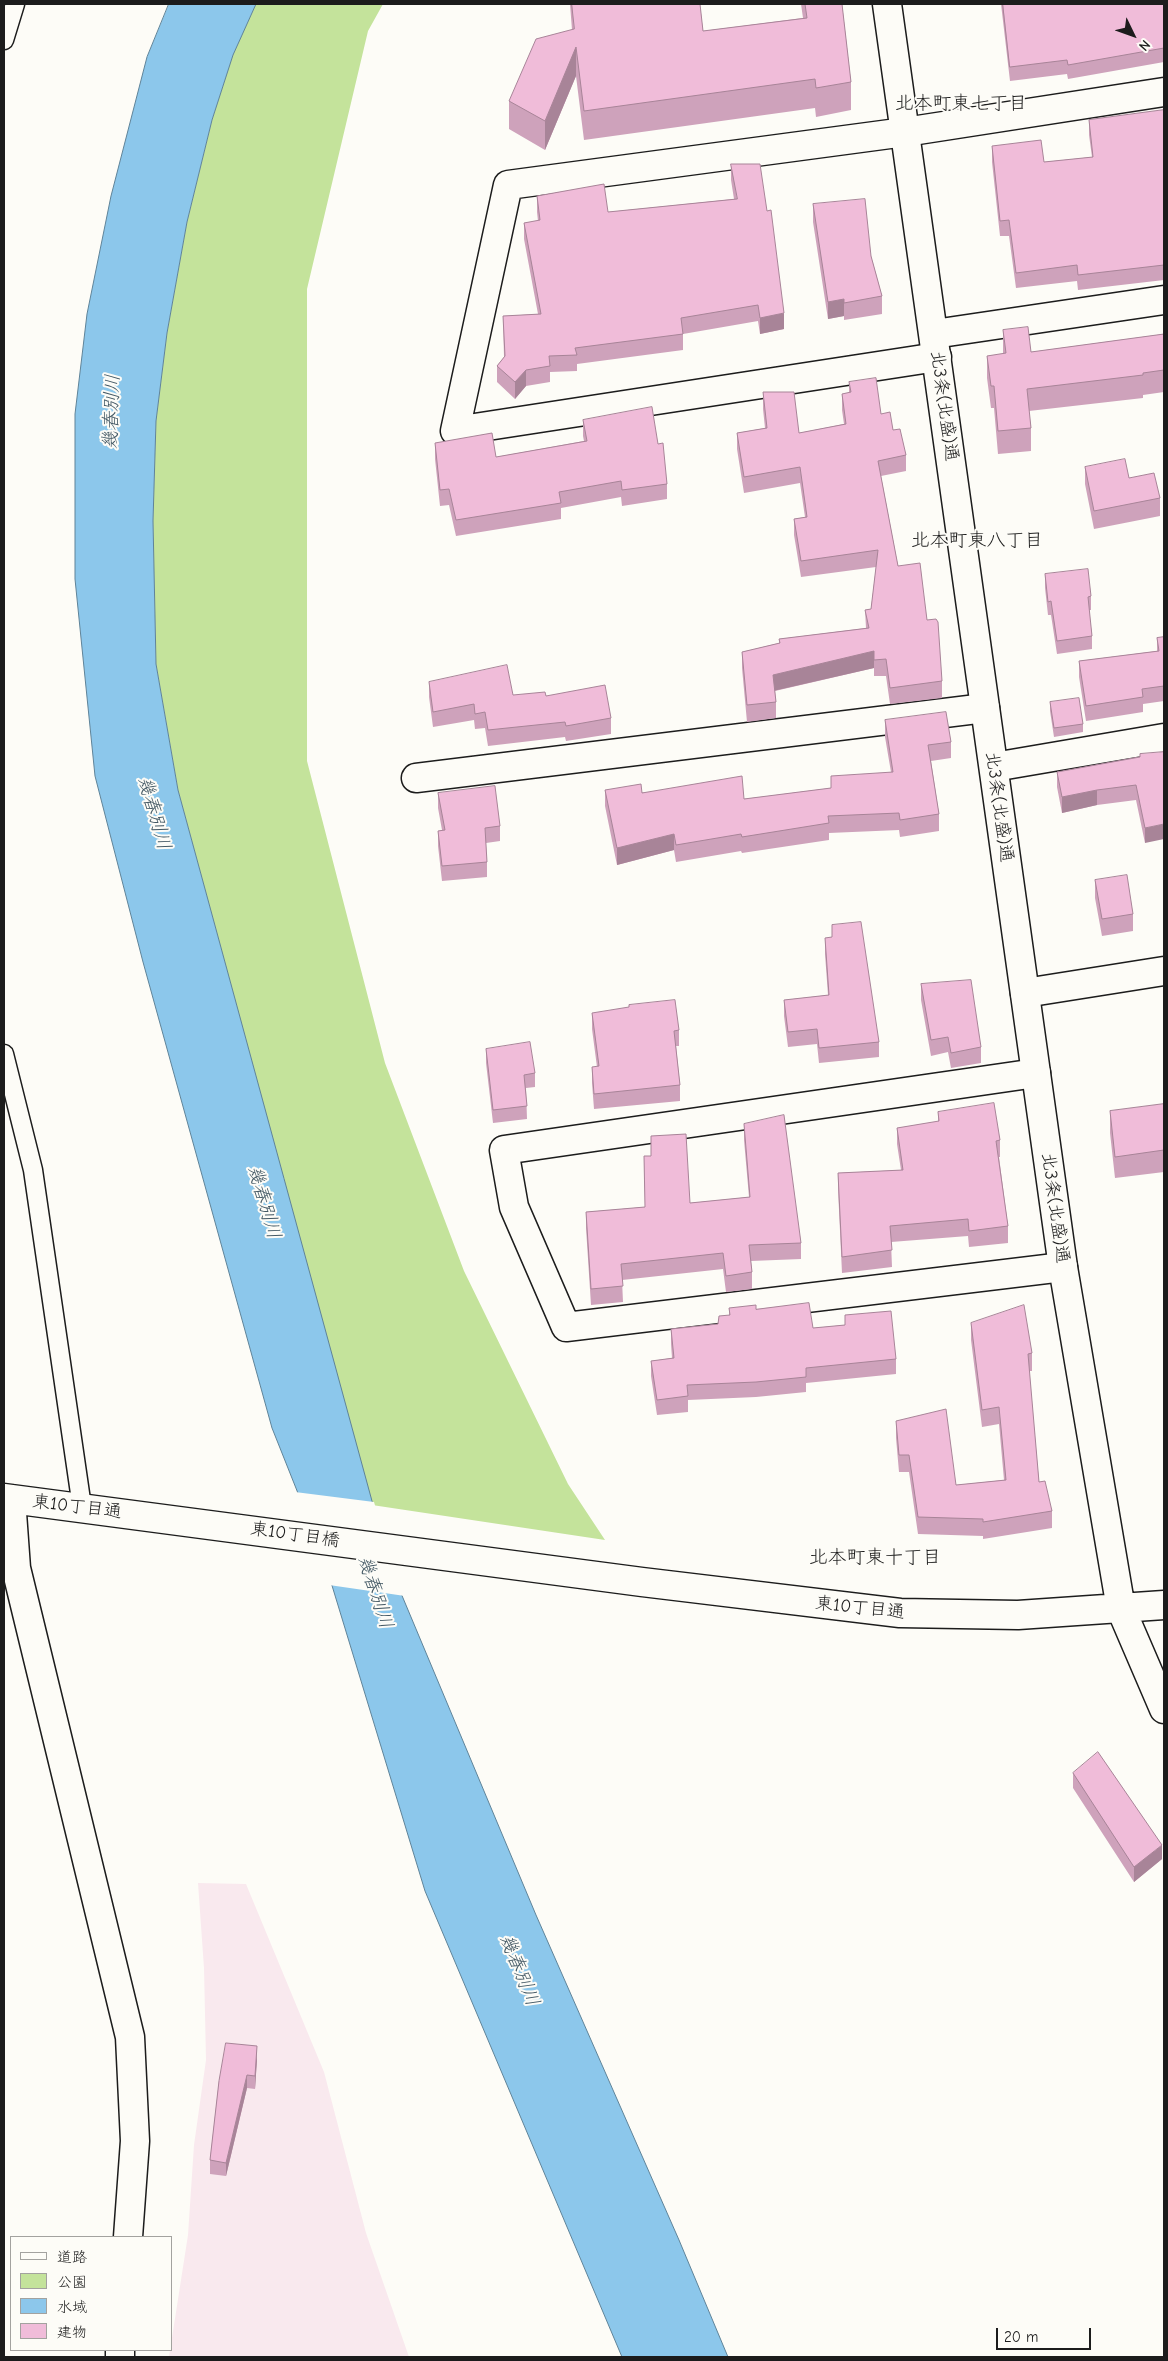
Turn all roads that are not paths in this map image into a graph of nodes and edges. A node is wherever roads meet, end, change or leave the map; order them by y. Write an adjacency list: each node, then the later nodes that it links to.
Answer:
1 (15, 4): 3 (lane)
2 (887, 4): 5 (street, 北3条(北盛)通)
3 (4, 40)
4 (1164, 92): 5 (street)
5 (905, 132): 7 (street, 北3条(北盛)通); 7 (street)
6 (1164, 300): 7 (street)
7 (935, 346): 8 (street, 北3条(北盛)通)
8 (985, 708): 10 (street, 北3条(北盛)通); 11 (street)
9 (1164, 738): 10 (street)
10 (994, 767): 13 (street, 北3条(北盛)通)
11 (416, 778)
12 (1164, 971): 13 (street)
13 (1025, 993): 15 (street, 北3条(北盛)通)
14 (4, 1054): 18 (lane)
15 (1036, 1072): 16 (street, 北3条(北盛)通); 16 (street)
16 (1063, 1266): 22 (street, 北3条(北盛)通)
17 (7, 1498): 18 (street, 東10丁目通); 24 (street)
18 (82, 1507): 19 (street, 東10丁目通)
19 (150, 1516): 20 (street, 東10丁目橋)
20 (558, 1570): 22 (street, 東10丁目通)
21 (1164, 1605): 22 (street, 東10丁目通)
22 (1121, 1608): 23 (street, 北3条(北盛)通)
23 (1164, 1709)
24 (128, 2236)

